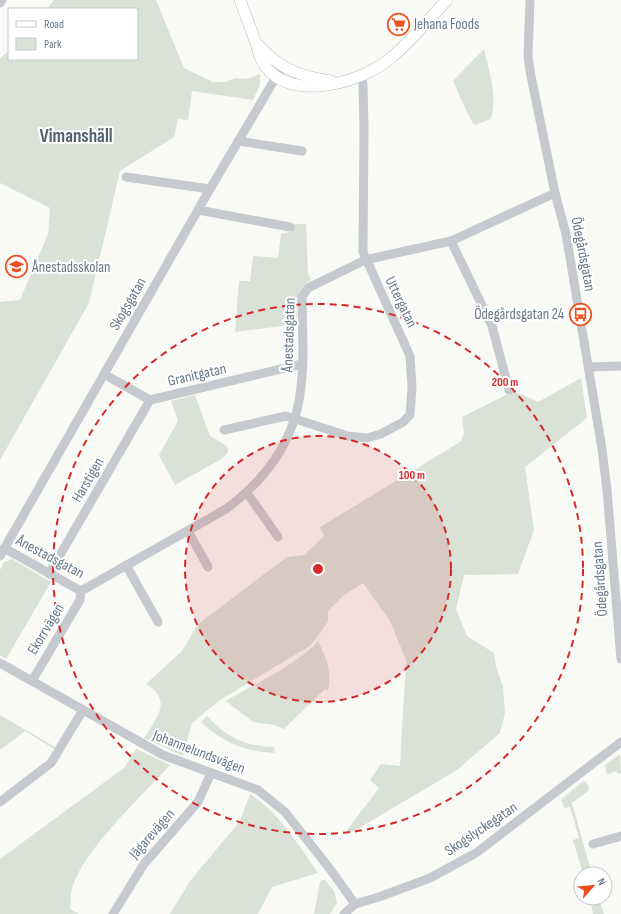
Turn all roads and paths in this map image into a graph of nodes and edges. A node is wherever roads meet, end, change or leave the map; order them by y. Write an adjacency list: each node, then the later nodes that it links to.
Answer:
1 (2, 0): 5 (street)
2 (240, 0): 6 (main road)
3 (447, 0): 8 (main road)
4 (530, 0): 15 (street, Ödegårdsgatan)
5 (0, 3)
6 (255, 42): 7 (main road); 9 (main road)
7 (282, 67): 9 (street, Skogsgatan); 10 (main road)
8 (361, 76): 10 (main road); 19 (street, Uttergatan)
9 (276, 77): 10 (main road); 11 (street, Skogsgatan)
10 (339, 82)
11 (238, 141): 12 (street); 14 (street, Skogsgatan)
12 (302, 151)
13 (126, 177): 14 (street)
14 (210, 189): 16 (street, Skogsgatan)
15 (555, 193): 18 (street, Ånestadsgatan); 22 (street, Ödegårdsgatan)
16 (198, 210): 17 (street); 23 (street, Skogsgatan)
17 (290, 226)
18 (451, 241): 19 (street, Ånestadsgatan); 24 (street)
19 (365, 260): 20 (street, Ånestadsgatan); 26 (street, Uttergatan)
20 (302, 364): 25 (street, Granitgatan); 26 (street, Ånestadsgatan)
21 (621, 366): 22 (street)
22 (589, 367): 37 (street, Ödegårdsgatan)
23 (104, 374): 25 (street); 31 (street, Skogsgatan)
24 (509, 390)
25 (150, 400): 34 (street, Harstigen)
26 (294, 418): 27 (street); 28 (street, Ånestadsgatan)
27 (224, 430)
28 (247, 493): 29 (street, Ånestadsgatan); 30 (street)
29 (188, 531): 32 (street, Ånestadsgatan); 33 (street)
30 (278, 537)
31 (2, 552): 34 (street, Ånestadsgatan)
32 (126, 566): 35 (street, Ånestadsgatan); 36 (street)
33 (208, 567)
34 (49, 574): 35 (street, Ånestadsgatan)
35 (81, 591): 39 (street, Ekorrvägen)
36 (158, 622)
37 (621, 659)
38 (0, 663): 39 (street, Johannelundsvägen)
39 (32, 681): 40 (street, Johannelundsvägen)
40 (83, 710): 42 (street, Johannelundsvägen); 43 (street)
41 (621, 742): 46 (street, Skogslyckegatan)
42 (211, 772): 46 (street, Johannelundsvägen); 47 (street, Jägarevägen)
43 (0, 802)
44 (621, 836): 45 (street)
45 (593, 844)
46 (354, 904): 48 (street, Skogslyckegatan)
47 (113, 914)
48 (344, 914)

